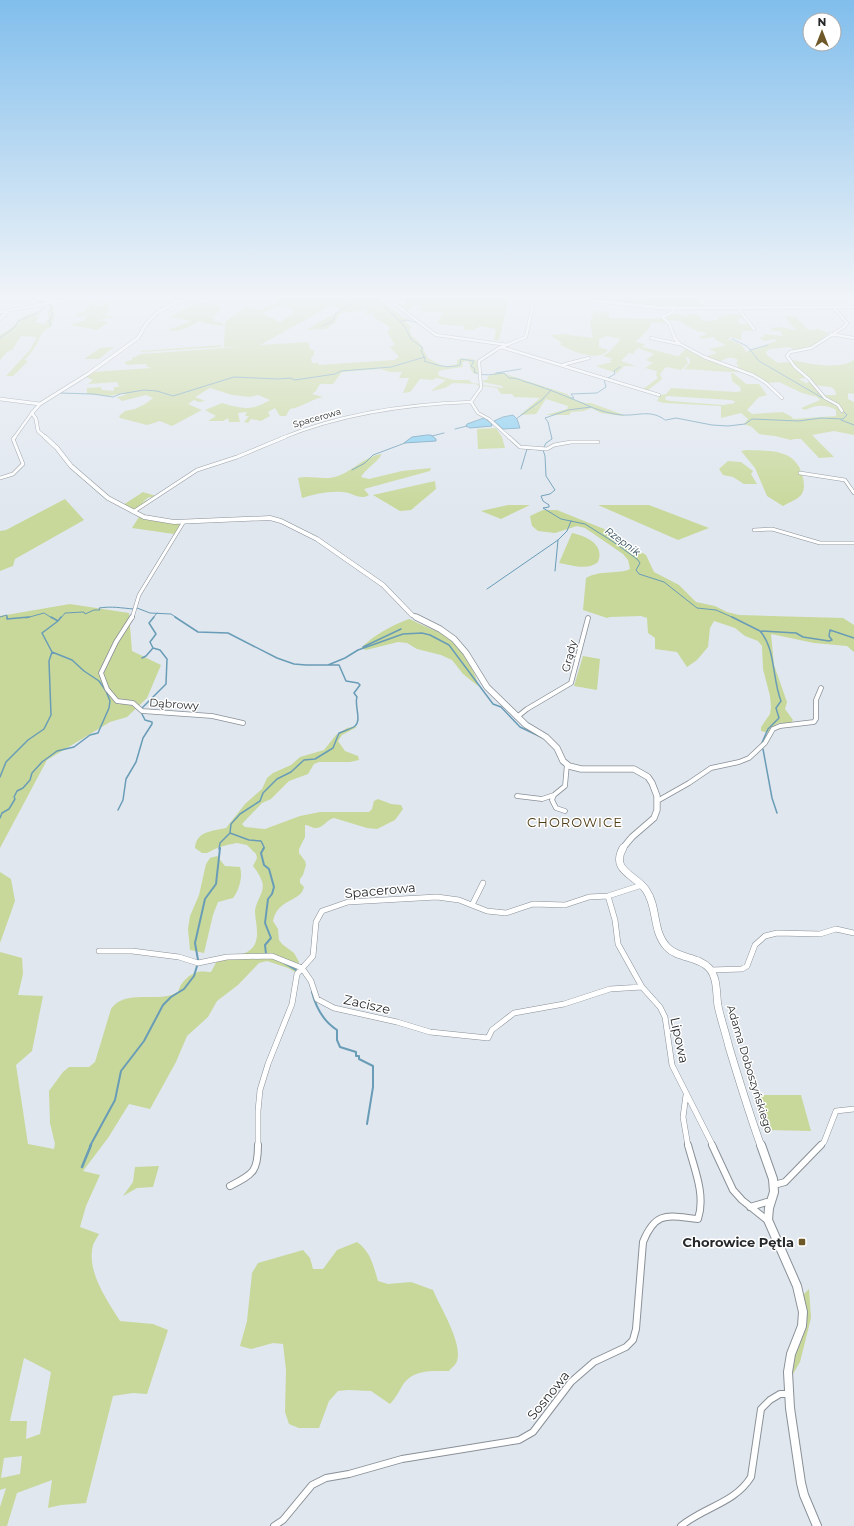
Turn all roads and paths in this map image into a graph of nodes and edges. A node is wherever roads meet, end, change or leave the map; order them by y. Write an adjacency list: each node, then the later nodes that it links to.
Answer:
1 (94, 369): 10 (street)
2 (480, 369): 9 (street)
3 (572, 369): 6 (street)
4 (737, 369): 7 (street)
5 (798, 369): 11 (street)
6 (659, 395)
7 (782, 398)
8 (0, 399): 10 (street)
9 (471, 402): 13 (street); 17 (street, Spacerowa)
10 (40, 404): 12 (street)
11 (842, 411)
12 (32, 413): 15 (street); 17 (street)
13 (598, 442)
14 (800, 473): 16 (street)
15 (0, 478)
16 (854, 493)
17 (134, 513): 18 (street)
18 (183, 523): 23 (street); 24 (street, Dąbrowy)
19 (754, 530): 20 (street)
20 (854, 543)
21 (588, 618): 23 (street, Grądy)
22 (821, 688): 28 (street)
23 (517, 717): 25 (street)
24 (243, 723)
25 (567, 764): 26 (street); 28 (street)
26 (554, 794): 27 (street); 29 (street)
27 (517, 796)
28 (659, 800): 31 (street)
29 (565, 811)
30 (483, 883): 33 (street)
31 (642, 885): 32 (street, Spacerowa); 37 (street)
32 (608, 896): 33 (street, Spacerowa); 38 (street, Lipowa)
33 (472, 905): 36 (street, Spacerowa)
34 (854, 934): 37 (street)
35 (98, 951): 36 (street)
36 (302, 968): 38 (street, Zacisze); 42 (street, Spacerowa)
37 (711, 970): 41 (street, Adama Doboszyńskiego)
38 (642, 987): 39 (street, Lipowa)
39 (686, 1095): 44 (street, Lipowa); 47 (street, Sosnowa)
40 (854, 1108): 41 (street)
41 (774, 1185): 43 (street)
42 (230, 1186)
43 (770, 1204): 44 (street); 45 (street)
44 (750, 1207): 45 (street, Lipowa)
45 (768, 1220): 46 (street)
46 (789, 1394): 48 (street); 49 (street)
47 (274, 1526)
48 (681, 1526)
49 (817, 1526)

